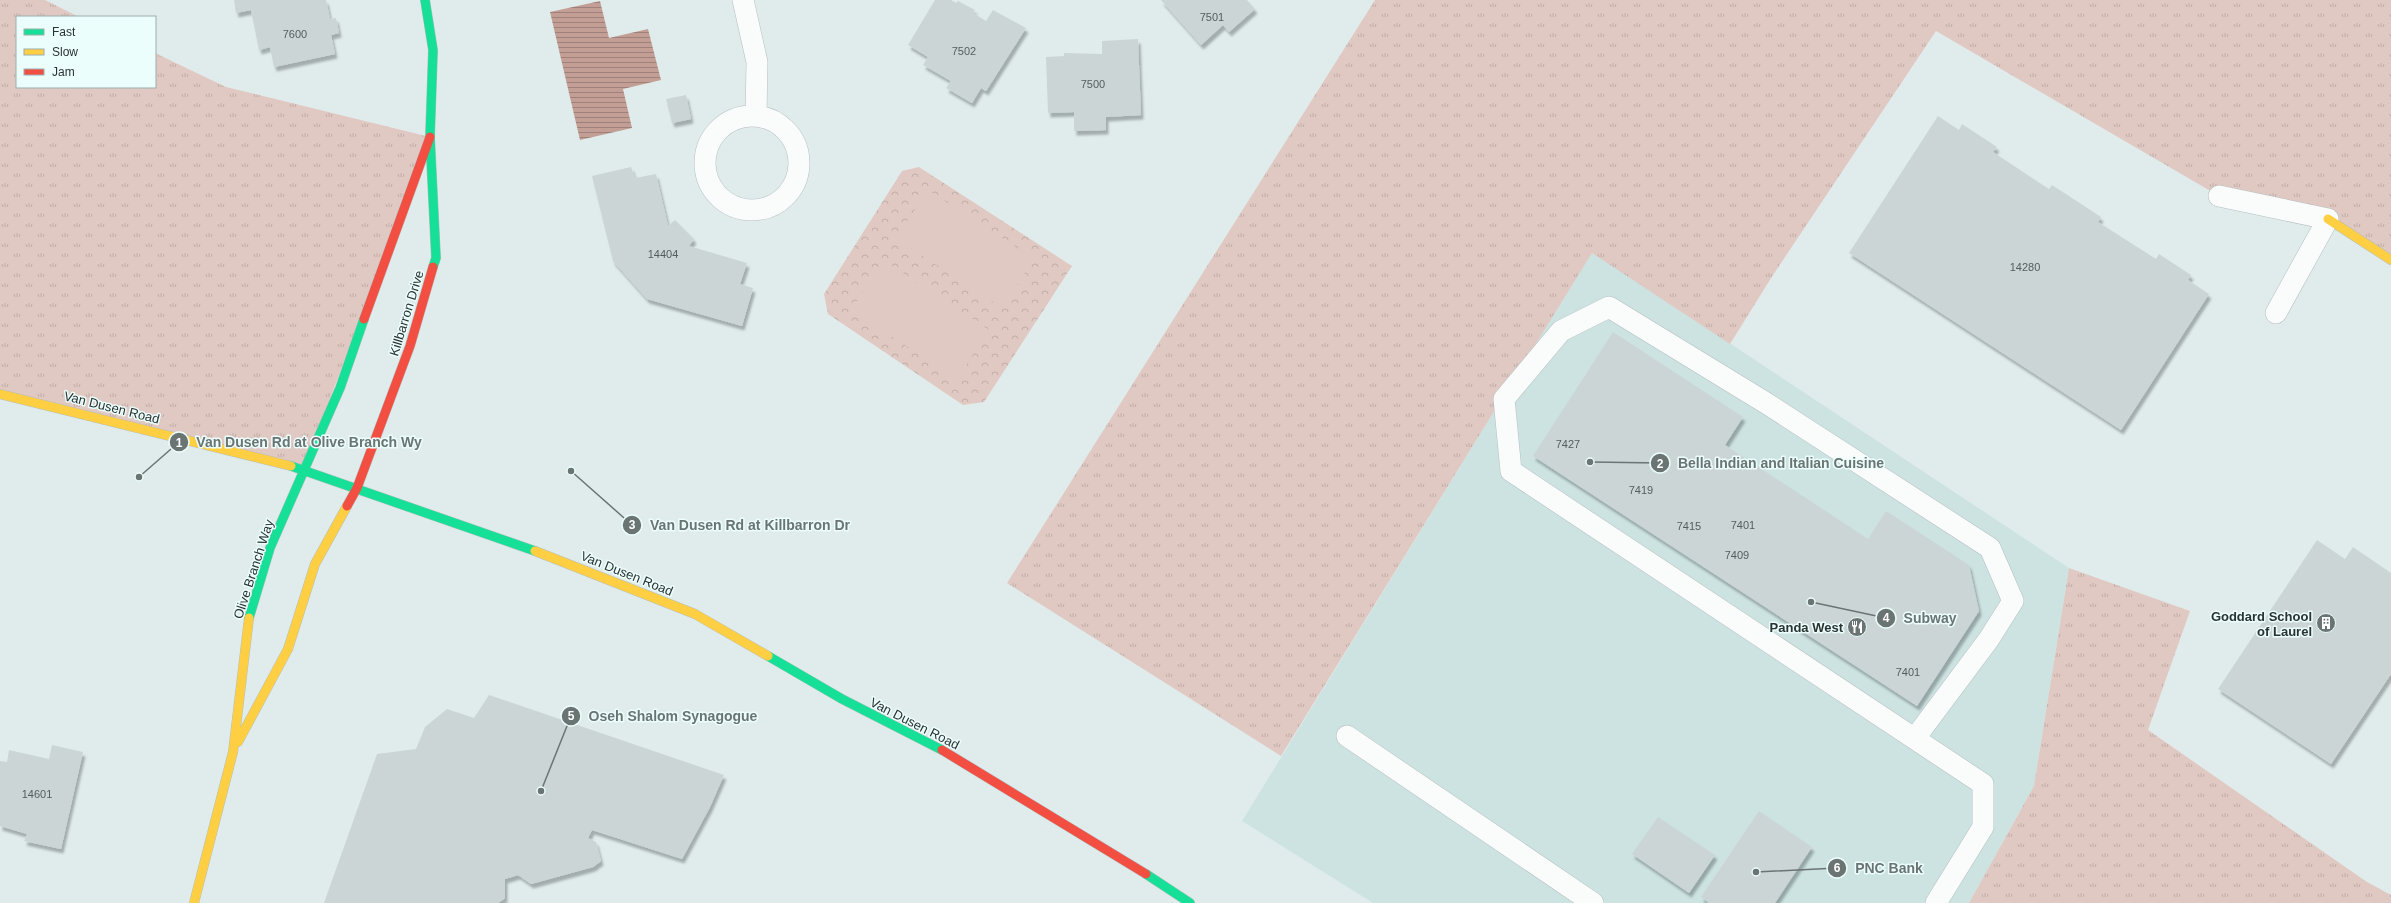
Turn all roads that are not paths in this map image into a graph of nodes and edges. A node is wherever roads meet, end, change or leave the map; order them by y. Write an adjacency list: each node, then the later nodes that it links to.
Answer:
1 (425, 0): 4 (street, Killbarron Drive)
2 (743, 0): 3 (lane)
3 (756, 116): 3 (lane)
4 (430, 137): 10 (street, Killbarron Drive); 11 (street, Killbarron Drive)
5 (2219, 196): 6 (lane)
6 (2328, 219): 7 (street); 8 (lane)
7 (2391, 260)
8 (2276, 313)
9 (0, 394): 10 (street, Van Dusen Road)
10 (303, 469): 11 (street, Van Dusen Road); 14 (street, Olive Branch Way)
11 (357, 488): 14 (street, Olive Branch Way); 16 (street, Van Dusen Road)
12 (1348, 736): 17 (lane)
13 (1915, 738): 13 (lane); 18 (lane)
14 (233, 752): 15 (street, Olive Branch Way)
15 (194, 903)
16 (1190, 903)
17 (1593, 903)
18 (1936, 903)

